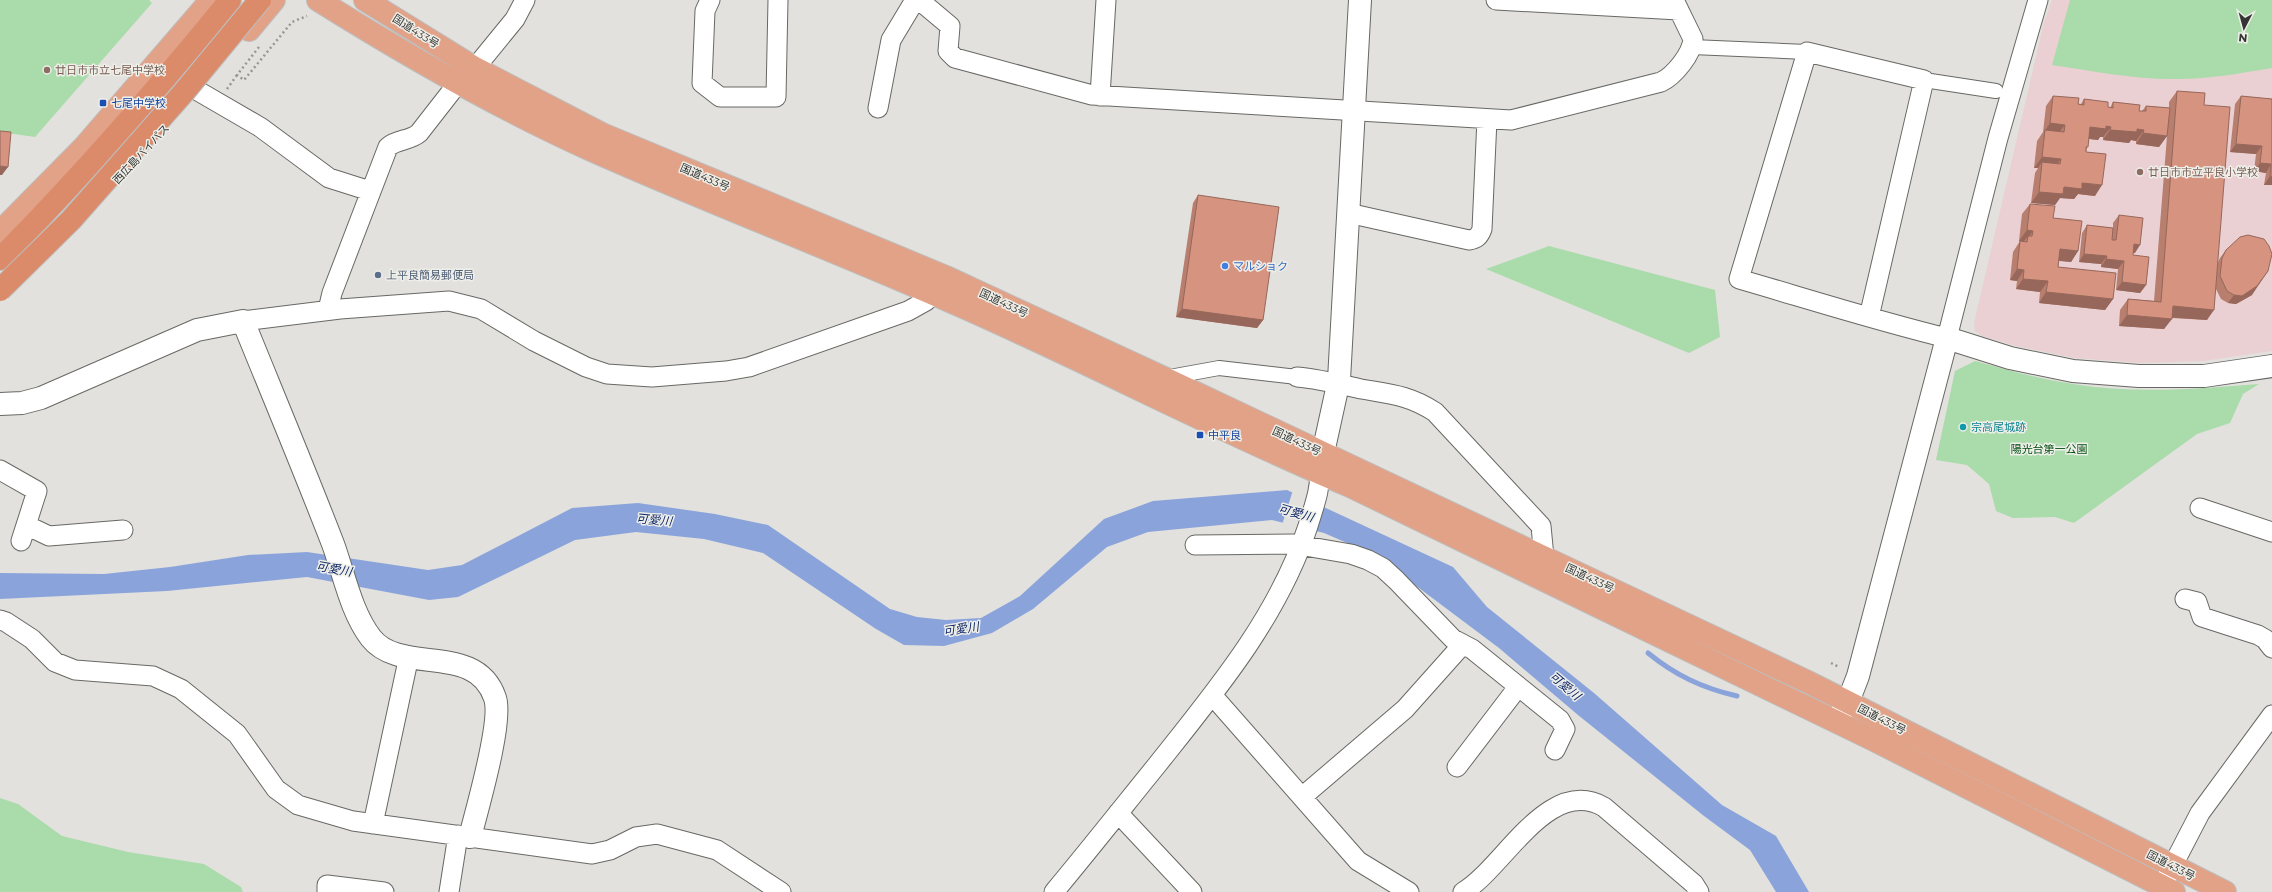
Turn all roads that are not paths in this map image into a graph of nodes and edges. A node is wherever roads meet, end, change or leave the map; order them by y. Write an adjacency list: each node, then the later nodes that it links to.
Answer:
1 (211, 0): 30 (highway)
2 (230, 0): 31 (highway)
3 (260, 0): 33 (highway, 西広島バイパス, bridge)
4 (274, 0): 22 (highway, 西広島バイパス)
5 (318, 0): 21 (highway, 国道433号)
6 (365, 0): 19 (highway, 国道433号)
7 (525, 0): 19 (street)
8 (710, 0): 9 (street)
9 (778, 0)
10 (915, 0): 25 (street)
11 (919, 0): 24 (street)
12 (1106, 0): 24 (street)
13 (1360, 0): 26 (street)
14 (1496, 0): 16 (street)
15 (2038, 0): 38 (street)
16 (1676, 5): 17 (street)
17 (1692, 47): 18 (street); 27 (street)
18 (1807, 52): 20 (street); 36 (street)
19 (475, 68): 32 (highway, 国道433号)
20 (1924, 80): 23 (street); 36 (street)
21 (458, 83): 28 (street); 32 (highway, 国道433号)
22 (198, 91): 28 (street); 34 (highway, 西広島バイパス)
23 (1996, 92)
24 (1100, 96): 26 (street)
25 (878, 108)
26 (1354, 111): 27 (street); 29 (street)
27 (1487, 119): 29 (street)
28 (370, 191): 35 (street)
29 (1348, 213): 42 (street)
30 (0, 232)
31 (0, 259)
32 (940, 285): 35 (street); 41 (highway, 国道433号); 45 (highway, 国道433号)
33 (0, 290)
34 (0, 301)
35 (328, 310): 37 (street)
36 (1869, 317): 38 (street)
37 (243, 321): 43 (street); 56 (street)
38 (1947, 338): 39 (street); 59 (street)
39 (2272, 366)
40 (1297, 377): 41 (street); 42 (street)
41 (1164, 378): 45 (highway, 国道433号)
42 (1338, 383): 45 (street); 51 (street)
43 (0, 404)
44 (0, 470): 47 (street)
45 (1316, 477): 49 (street); 51 (highway, 国道433号); 61 (highway, 国道433号)
46 (2200, 508): 48 (street)
47 (122, 530)
48 (2272, 532)
49 (1297, 540): 50 (street); 54 (street); 58 (street)
50 (1194, 545)
51 (1544, 557): 59 (highway, 国道433号)
52 (2185, 599): 55 (street)
53 (0, 620): 66 (street)
54 (1463, 644): 57 (street); 64 (street)
55 (2272, 648)
56 (409, 656): 66 (street); 67 (street)
57 (1518, 686): 62 (street); 63 (street)
58 (1212, 695): 64 (street); 65 (street)
59 (1848, 702): 61 (street); 68 (highway, 国道433号)
60 (2272, 715): 68 (street)
61 (1836, 721): 69 (highway, 国道433号)
62 (1554, 750)
63 (1457, 767)
64 (1302, 797): 76 (street)
65 (1118, 813): 74 (street); 75 (street)
66 (373, 824): 67 (street)
67 (464, 836): 72 (street); 73 (street)
68 (2173, 866): 69 (street); 79 (highway, 国道433号)
69 (2165, 890)
70 (327, 892): 71 (street)
71 (384, 892)
72 (449, 892)
73 (781, 892)
74 (1054, 892)
75 (1192, 892)
76 (1409, 892)
77 (1463, 892): 78 (street)
78 (1699, 892)
79 (2225, 892)

